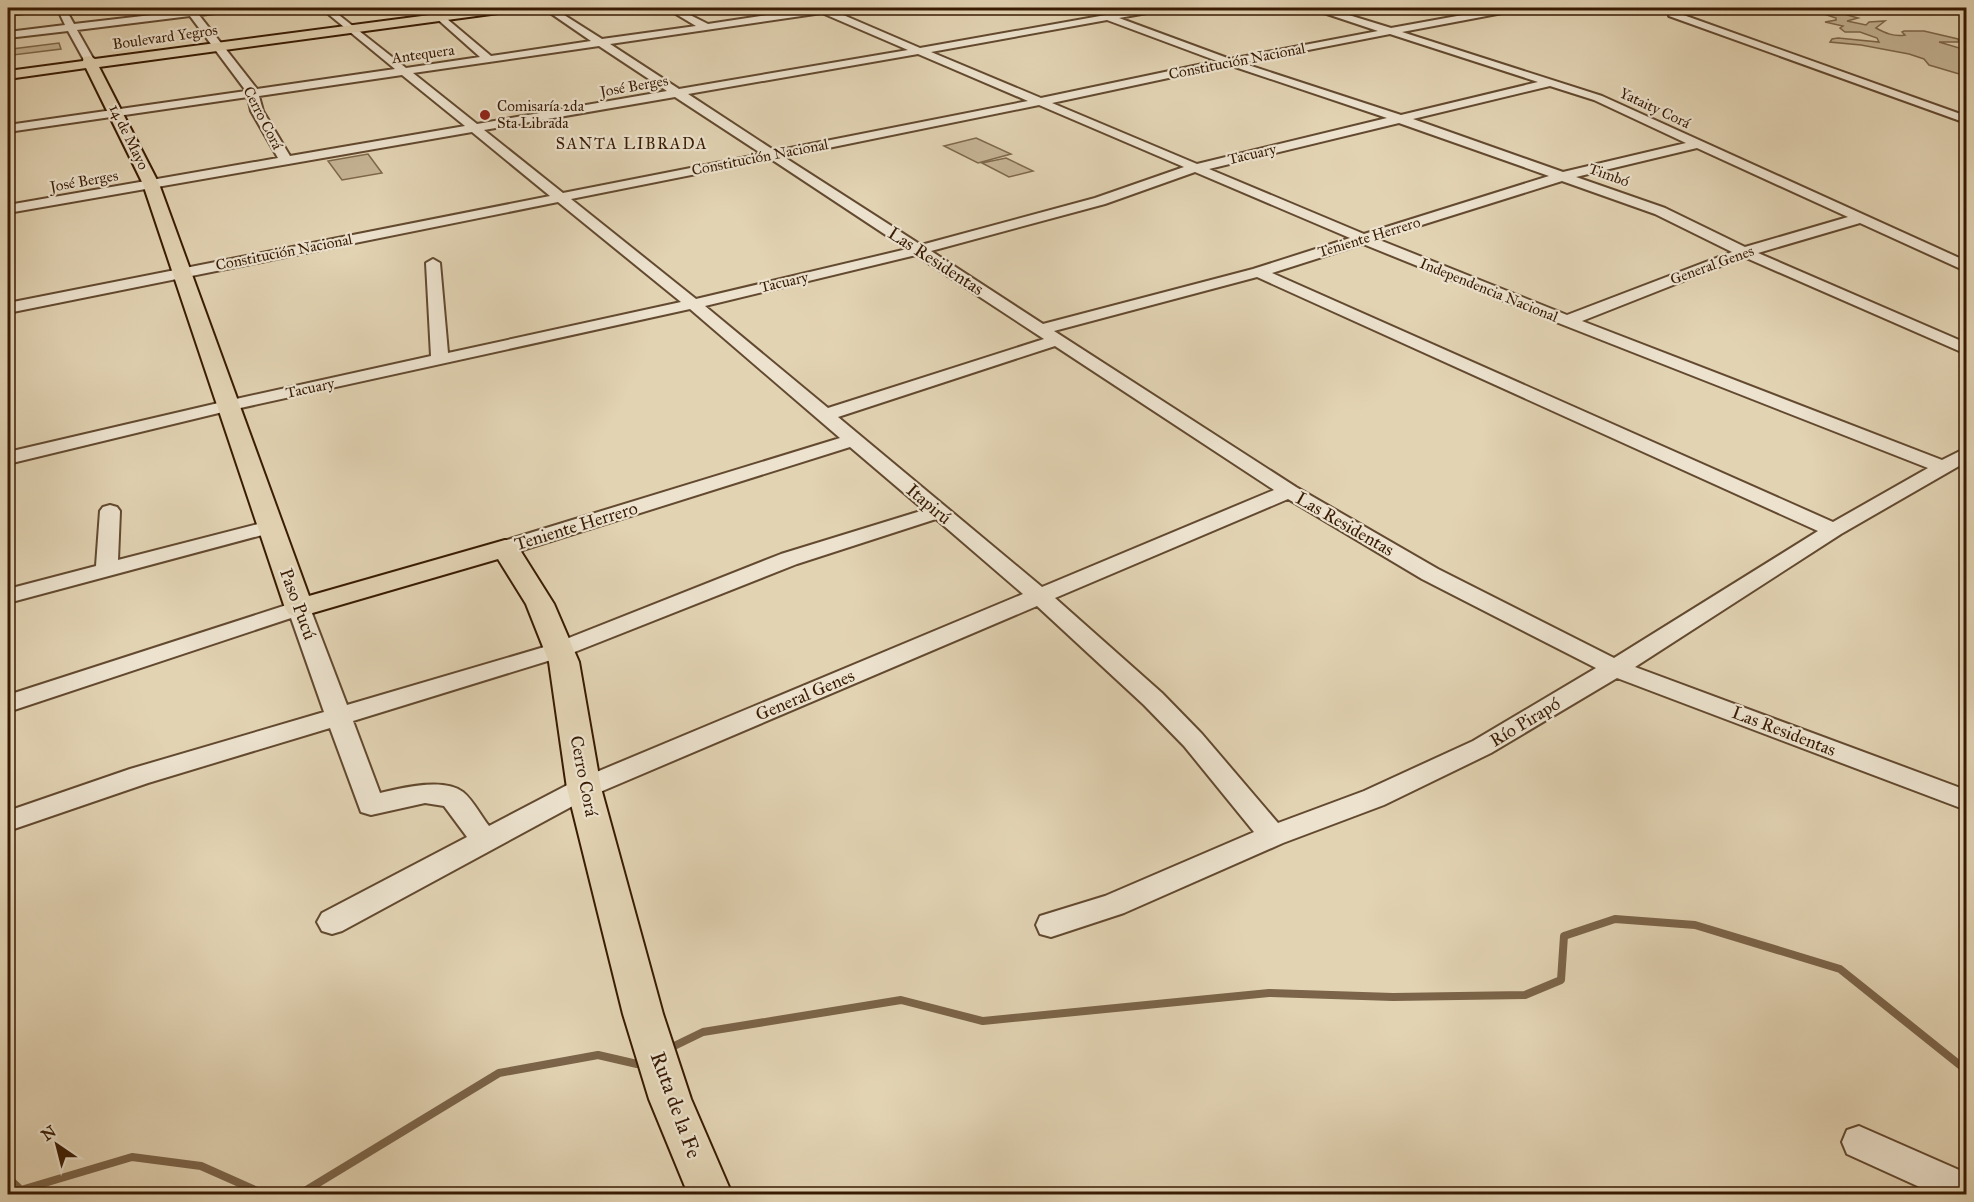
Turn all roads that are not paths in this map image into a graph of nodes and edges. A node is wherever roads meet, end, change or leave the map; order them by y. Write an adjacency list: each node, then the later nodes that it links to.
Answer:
1 (42, 8): 19 (street)
2 (61, 8): 22 (street, 14 de Mayo)
3 (233, 8): 16 (street)
4 (325, 8): 23 (street, Itapirú)
5 (479, 8): 20 (main road, Boulevard Yegros)
6 (506, 8): 20 (main road, Boulevard Yegros)
7 (547, 8): 27 (street, Las Residentas)
8 (670, 8): 24 (street)
9 (843, 8): 15 (street, Antequera)
10 (1158, 8): 21 (street, José Berges)
11 (1318, 8): 25 (street, Yataity Corá)
12 (1513, 8): 25 (street, Constitución Nacional)
13 (1619, 8): 14 (street)
14 (1656, 8): 18 (street); 41 (street)
15 (822, 9): 24 (street, Antequera); 29 (street, Independencia Nacional)
16 (190, 10): 22 (street); 28 (street, Cerro Corá)
17 (1090, 10): 21 (street, Timbó)
18 (1966, 10)
19 (8, 12)
20 (435, 12): 23 (main road, Boulevard Yegros); 30 (street)
21 (1107, 16): 29 (street, José Berges); 32 (street, Timbó)
22 (72, 27): 26 (street); 31 (street, 14 de Mayo)
23 (348, 27): 28 (main road, Boulevard Yegros); 34 (street, Itapirú)
24 (706, 27): 27 (street, Antequera)
25 (1391, 30): 32 (street, Constitución Nacional); 35 (street, Yataity Corá)
26 (8, 35)
27 (600, 43): 30 (street, Antequera); 37 (street, Las Residentas)
28 (217, 45): 31 (main road, Boulevard Yegros); 36 (street, Cerro Corá)
29 (919, 51): 37 (street, José Berges); 38 (street, Independencia Nacional)
30 (490, 60): 34 (street, Antequera)
31 (91, 62): 33 (main road, Boulevard Yegros); 39 (main road, 14 de Mayo)
32 (1228, 62): 38 (street, Constitución Nacional); 40 (street, Timbó)
33 (8, 73)
34 (405, 73): 36 (street, Antequera); 42 (street, Itapirú)
35 (1554, 82): 40 (street, Tacuary); 44 (street, Yataity Corá)
36 (253, 92): 39 (street, Antequera); 46 (street, Cerro Corá)
37 (678, 93): 42 (street, José Berges); 45 (street, Las Residentas)
38 (1039, 102): 45 (street, Constitución Nacional); 47 (street, Independencia Nacional)
39 (117, 112): 43 (street, Antequera); 49 (main road, 14 de Mayo)
40 (1400, 119): 47 (street, Tacuary); 48 (street, Timbó)
41 (1966, 120)
42 (474, 128): 46 (street, José Berges); 50 (street, Itapirú)
43 (8, 129)
44 (1697, 144): 48 (street, Teniente Herrero); 52 (street, Yataity Corá)
45 (772, 155): 50 (street, Constitución Nacional); 54 (street, Las Residentas)
46 (286, 161): 49 (street, José Berges)
47 (1195, 168): 53 (street, Independencia Nacional); 54 (street, Tacuary)
48 (1563, 176): 53 (street, Teniente Herrero); 55 (street, Timbó)
49 (151, 184): 51 (street, José Berges); 59 (main road, 14 de Mayo)
50 (560, 197): 59 (street, Constitución Nacional); 60 (street, Itapirú)
51 (8, 209)
52 (1861, 218): 55 (street, General Genes); 57 (street, Yataity Corá)
53 (1364, 239): 58 (street, Teniente Herrero); 62 (street, Independencia Nacional)
54 (919, 250): 60 (street, Tacuary); 63 (street, Las Residentas)
55 (1744, 252): 62 (street, General Genes); 64 (street, Timbó)
56 (433, 263): 65 (street)
57 (1966, 266)
58 (1258, 272): 63 (street, Teniente Herrero); 76 (street)
59 (181, 273): 61 (street, Constitución Nacional); 66 (main road, Paso Pucú)
60 (693, 304): 65 (street, Tacuary); 67 (street, Itapirú)
61 (8, 308)
62 (1567, 321): 71 (street, Independencia Nacional)
63 (1049, 334): 67 (street, Teniente Herrero); 72 (street, Las Residentas)
64 (1966, 349)
65 (440, 360): 66 (street, Tacuary)
66 (227, 406): 70 (street, Tacuary); 75 (main road, Paso Pucú)
67 (824, 416): 68 (street, Itapirú)
68 (852, 440): 74 (street, Itapirú); 77 (street, Teniente Herrero)
69 (1966, 454): 71 (street, Río Pirapó)
70 (8, 458)
71 (1943, 467): 76 (street, Río Pirapó)
72 (1289, 491): 80 (street, General Genes); 83 (street, Las Residentas)
73 (110, 511): 78 (street)
74 (938, 512): 80 (street, Itapirú); 82 (street)
75 (270, 527): 78 (street); 81 (main road, Paso Pucú)
76 (1834, 530): 83 (street, Río Pirapó)
77 (505, 548): 81 (main road, Teniente Herrero); 82 (main road, Cerro Corá)
78 (107, 570): 79 (street)
79 (8, 596)
80 (1039, 597): 86 (street, General Genes); 89 (street, Itapirú)
81 (299, 608): 84 (street); 85 (street, Paso Pucú)
82 (559, 650): 85 (street); 86 (main road, Cerro Corá)
83 (1615, 668): 87 (street, Las Residentas); 89 (street, Río Pirapó)
84 (8, 704)
85 (339, 718): 88 (street); 90 (street, Paso Pucú)
86 (584, 788): 90 (street, General Genes); 93 (main road, Cerro Corá)
87 (1966, 800)
88 (8, 821)
89 (1273, 836): 92 (street, Río Pirapó)
90 (484, 841): 91 (street, General Genes)
91 (332, 922)
92 (1051, 925)
93 (643, 1014): 96 (main road, Ruta de la Fe)
94 (1859, 1142): 95 (street)
95 (1966, 1191)
96 (710, 1194)

